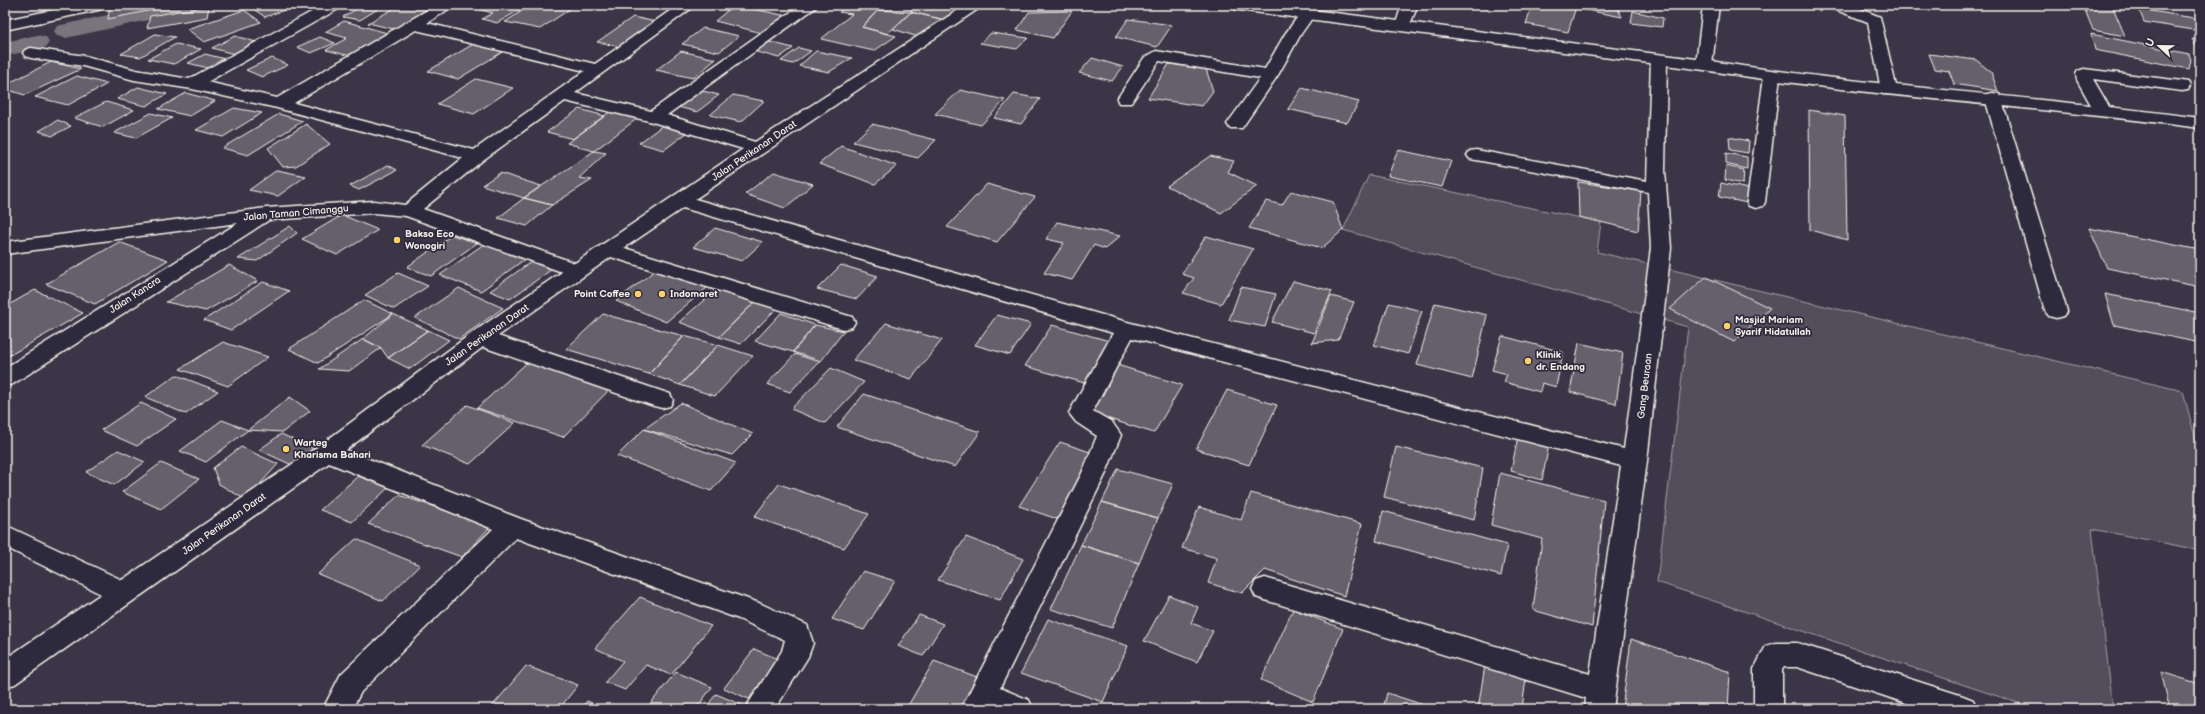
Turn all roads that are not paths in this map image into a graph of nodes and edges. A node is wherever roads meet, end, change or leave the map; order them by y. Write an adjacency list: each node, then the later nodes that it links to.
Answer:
1 (98, 5): 13 (street)
2 (335, 5): 21 (street)
3 (447, 5): 12 (street)
4 (688, 5): 18 (street)
5 (811, 5): 29 (street)
6 (976, 5): 32 (street, Jalan Perikanan Darat)
7 (1238, 5): 11 (street)
8 (1410, 5): 14 (street)
9 (1711, 5): 17 (street)
10 (1836, 5): 23 (street)
11 (1307, 14): 14 (street); 19 (street)
12 (414, 24): 18 (street); 27 (street)
13 (5, 25)
14 (1403, 26): 16 (street)
15 (31, 53): 21 (street)
16 (1659, 60): 17 (street); 35 (street, Gang Beuraan)
17 (1704, 65): 20 (street)
18 (596, 69): 24 (street)
19 (1270, 75): 26 (street); 31 (street)
20 (1772, 76): 23 (street); 37 (street)
21 (192, 84): 27 (street)
22 (2182, 86): 28 (street)
23 (1889, 90): 25 (street)
24 (562, 95): 29 (street); 34 (street)
25 (1993, 98): 28 (street); 43 (street)
26 (1125, 99)
27 (280, 104): 34 (street)
28 (2102, 110): 30 (street)
29 (654, 117): 32 (street)
30 (2200, 123)
31 (1236, 124)
32 (757, 148): 36 (street, Jalan Perikanan Darat)
33 (1476, 155): 35 (street)
34 (477, 156): 38 (street)
35 (1657, 188): 50 (street, Gang Beuraan)
36 (681, 201): 41 (street, Jalan Perikanan Darat); 45 (street)
37 (1756, 202)
38 (409, 211): 39 (street, Jalan Taman Cimanggu); 42 (street, Jalan Taman Cimanggu)
39 (266, 214): 40 (street, Jalan Taman Cimanggu); 47 (street, Jalan Kancra)
40 (5, 248)
41 (608, 250): 42 (street, Jalan Perikanan Darat); 44 (street)
42 (578, 271): 46 (street, Jalan Perikanan Darat)
43 (2056, 311)
44 (844, 322)
45 (1126, 329): 50 (street); 57 (street)
46 (480, 338): 48 (street); 49 (street, Jalan Perikanan Darat)
47 (5, 378)
48 (662, 400)
49 (327, 452): 51 (street); 54 (street, Jalan Perikanan Darat)
50 (1635, 460): 56 (street, Gang Beuraan)
51 (512, 526): 58 (street); 59 (street)
52 (5, 535): 54 (street)
53 (1265, 589): 56 (street)
54 (124, 593): 55 (street, Jalan Perikanan Darat)
55 (5, 675)
56 (1600, 700)
57 (979, 701): 60 (street)
58 (341, 709)
59 (759, 709)
60 (1019, 709)
61 (1768, 709): 62 (street)
62 (1963, 709)

